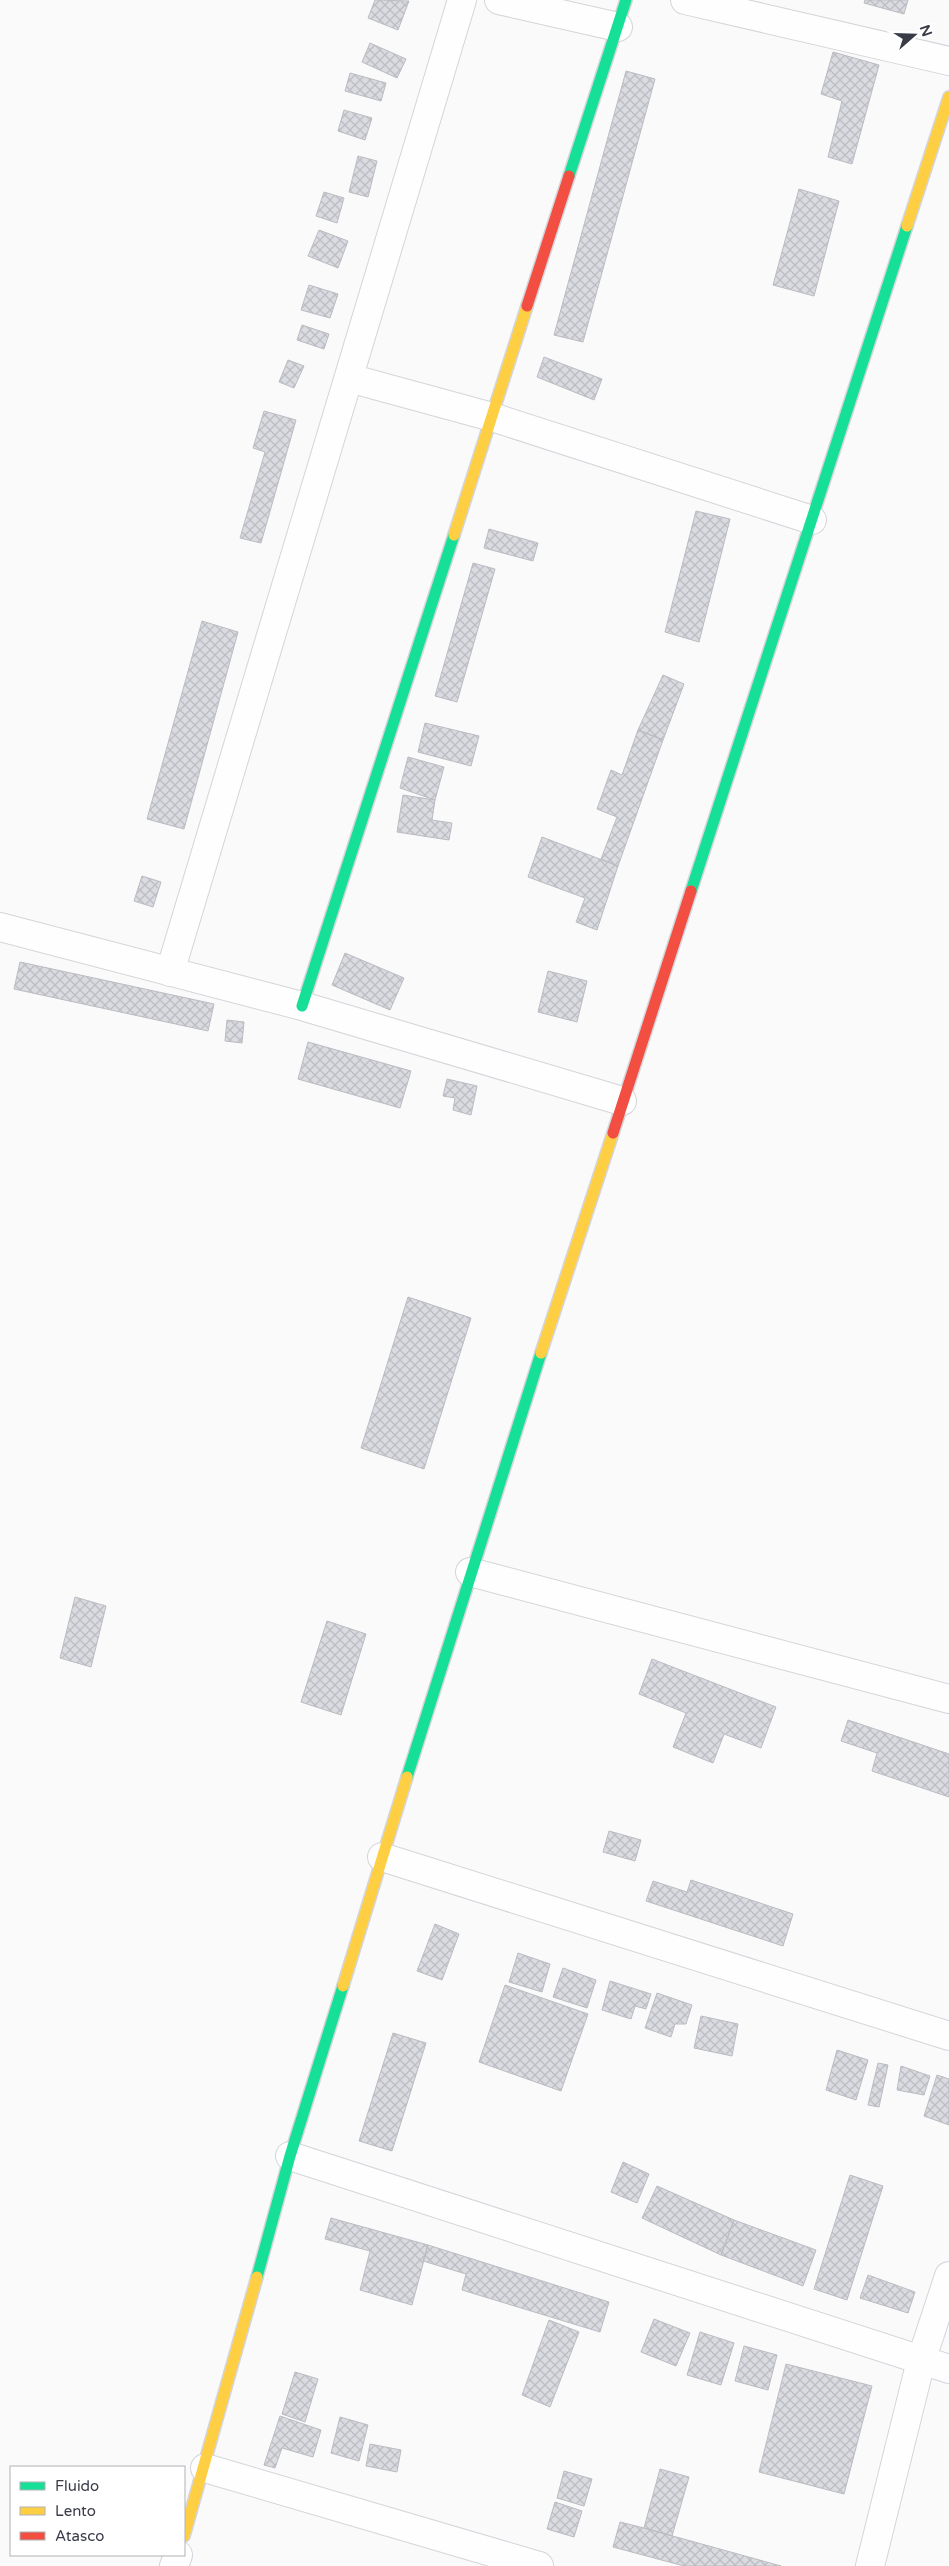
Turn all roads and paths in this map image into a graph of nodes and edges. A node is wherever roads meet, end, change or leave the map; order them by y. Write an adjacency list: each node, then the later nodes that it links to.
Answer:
1 (462, 0): 8 (street)
2 (499, 0): 5 (street)
3 (626, 0): 5 (street)
4 (686, 0): 6 (street)
5 (618, 27): 9 (street)
6 (949, 61)
7 (949, 97): 10 (street)
8 (349, 378): 9 (street); 12 (street)
9 (492, 417): 10 (street); 13 (street)
10 (812, 520): 14 (street)
11 (0, 927): 12 (street)
12 (170, 972): 13 (street)
13 (302, 1006): 14 (street)
14 (622, 1101): 15 (street)
15 (470, 1572): 16 (street); 17 (street)
16 (949, 1699)
17 (382, 1857): 18 (street); 19 (street)
18 (949, 2036)
19 (290, 2156): 21 (street); 23 (street)
20 (949, 2276): 21 (street)
21 (921, 2361): 22 (street); 26 (street)
22 (949, 2369)
23 (205, 2468): 24 (street); 25 (street)
24 (185, 2533)
25 (539, 2566)
26 (870, 2566)

